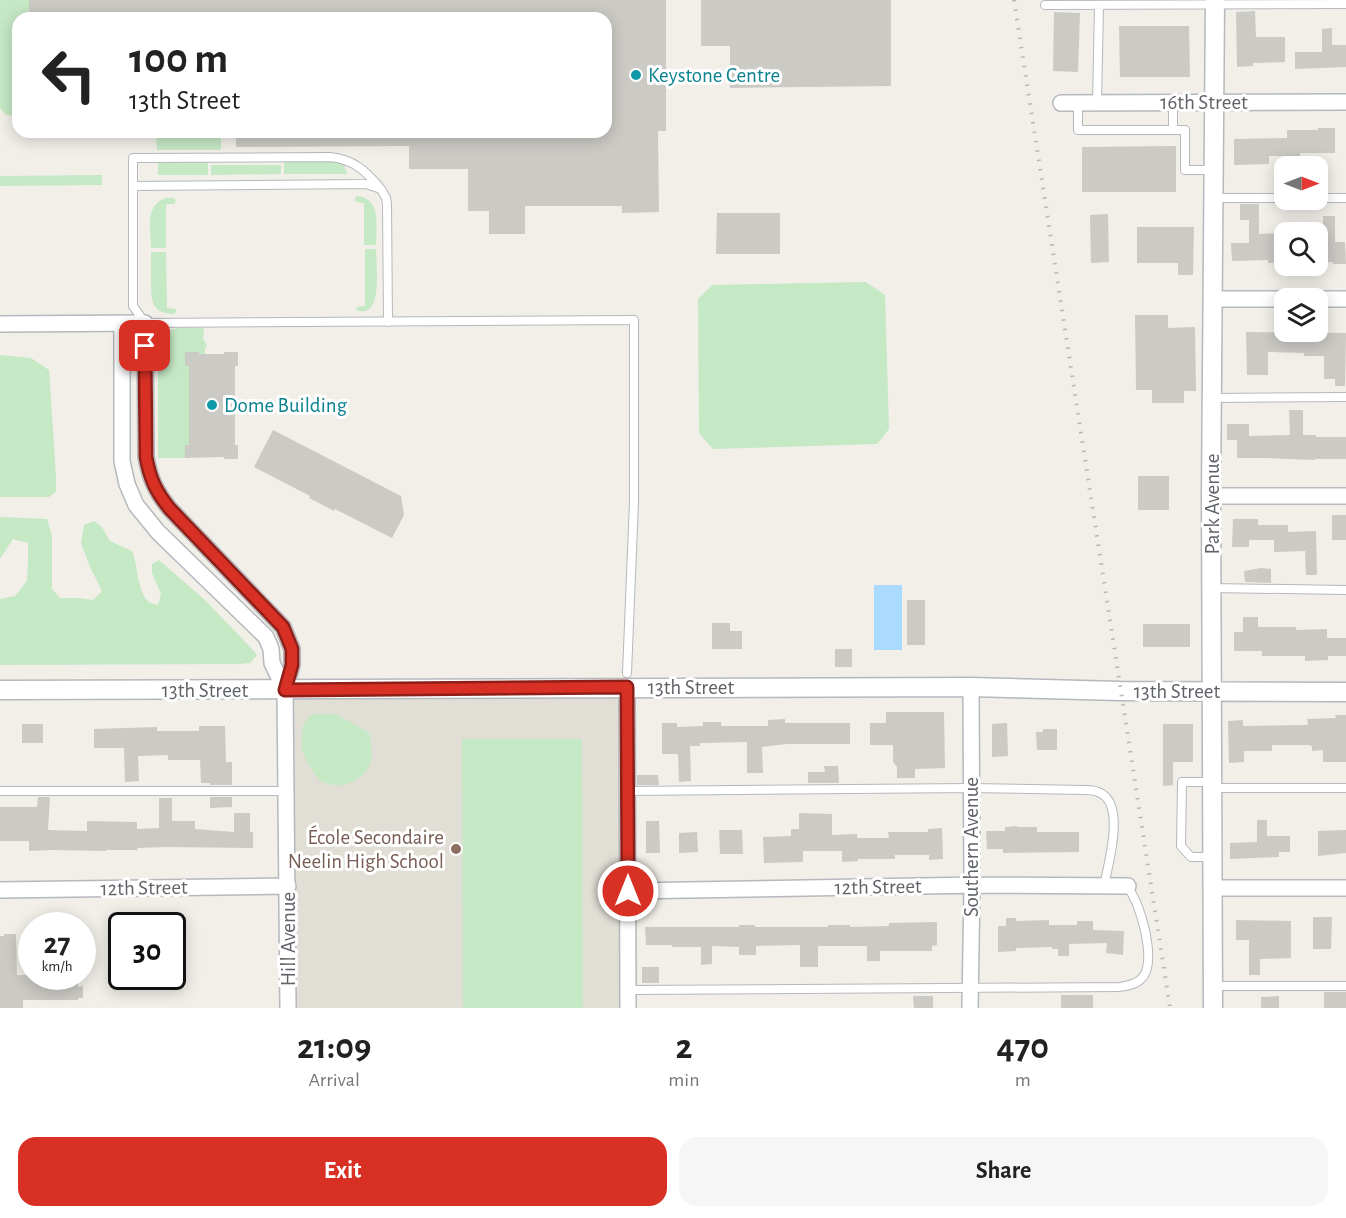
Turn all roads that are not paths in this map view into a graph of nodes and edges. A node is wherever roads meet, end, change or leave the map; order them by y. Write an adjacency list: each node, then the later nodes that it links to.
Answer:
1 (1215, 2): 2 (lane); 3 (lane); 5 (street, Park Avenue)
2 (1099, 4): 4 (lane); 10 (lane)
3 (1346, 4)
4 (1045, 5)
5 (1214, 101): 6 (street, 16th Street); 7 (street, 16th Street); 12 (street, Park Avenue)
6 (1173, 102): 10 (street, 16th Street); 11 (lane)
7 (1346, 102)
8 (1062, 103): 9 (street, 16th Street)
9 (1078, 103): 10 (street, 16th Street); 11 (lane)
10 (1097, 103)
11 (1173, 130): 12 (lane)
12 (1214, 170): 15 (street, Park Avenue)
13 (133, 186): 14 (lane); 14 (lane); 23 (lane)
14 (381, 189): 24 (lane)
15 (1213, 198): 16 (lane); 19 (street, Park Avenue)
16 (1274, 198)
17 (1328, 198): 18 (lane)
18 (1346, 198)
19 (1213, 299): 20 (street); 29 (street, Park Avenue)
20 (1274, 299)
21 (1328, 299): 22 (street)
22 (1346, 299)
23 (133, 306): 26 (lane); 27 (lane)
24 (388, 322): 27 (lane); 34 (lane)
25 (0, 324): 26 (street)
26 (122, 324): 27 (street); 37 (street)
27 (145, 324): 37 (street)
28 (1346, 397): 29 (lane)
29 (1212, 398): 31 (street, Park Avenue)
30 (1346, 495): 31 (street)
31 (1211, 496): 32 (street, Park Avenue)
32 (1212, 588): 33 (lane); 38 (street, Park Avenue)
33 (1346, 590)
34 (627, 680): 35 (street, 13th Street); 37 (street, 13th Street); 45 (street)
35 (971, 687): 38 (street, 13th Street); 41 (street, Southern Avenue)
36 (0, 690): 37 (street, 13th Street)
37 (285, 690): 43 (street, Hill Avenue)
38 (1212, 691): 39 (street, 13th Street); 40 (street, Park Avenue)
39 (1346, 692)
40 (1212, 785): 42 (lane); 46 (street, Park Avenue); 46 (lane)
41 (971, 788): 45 (lane); 48 (street, Southern Avenue); 49 (lane)
42 (1346, 788)
43 (286, 790): 44 (lane); 47 (street, Hill Avenue)
44 (0, 791)
45 (628, 791): 54 (street)
46 (1212, 857): 51 (street, Park Avenue)
47 (288, 886): 53 (street, 12th Street); 59 (street, Hill Avenue)
48 (972, 886): 49 (street, 12th Street); 54 (street, 12th Street); 57 (street, Southern Avenue)
49 (1104, 886): 50 (street, 12th Street)
50 (1128, 886): 57 (lane)
51 (1212, 888): 52 (street); 55 (street, Park Avenue)
52 (1346, 888)
53 (0, 890)
54 (628, 891): 58 (street)
55 (1213, 986): 56 (lane); 62 (street, Park Avenue)
56 (1346, 986)
57 (970, 987): 58 (lane); 61 (street, Southern Avenue)
58 (628, 990): 60 (street)
59 (288, 1008)
60 (628, 1008)
61 (970, 1008)
62 (1213, 1008)

